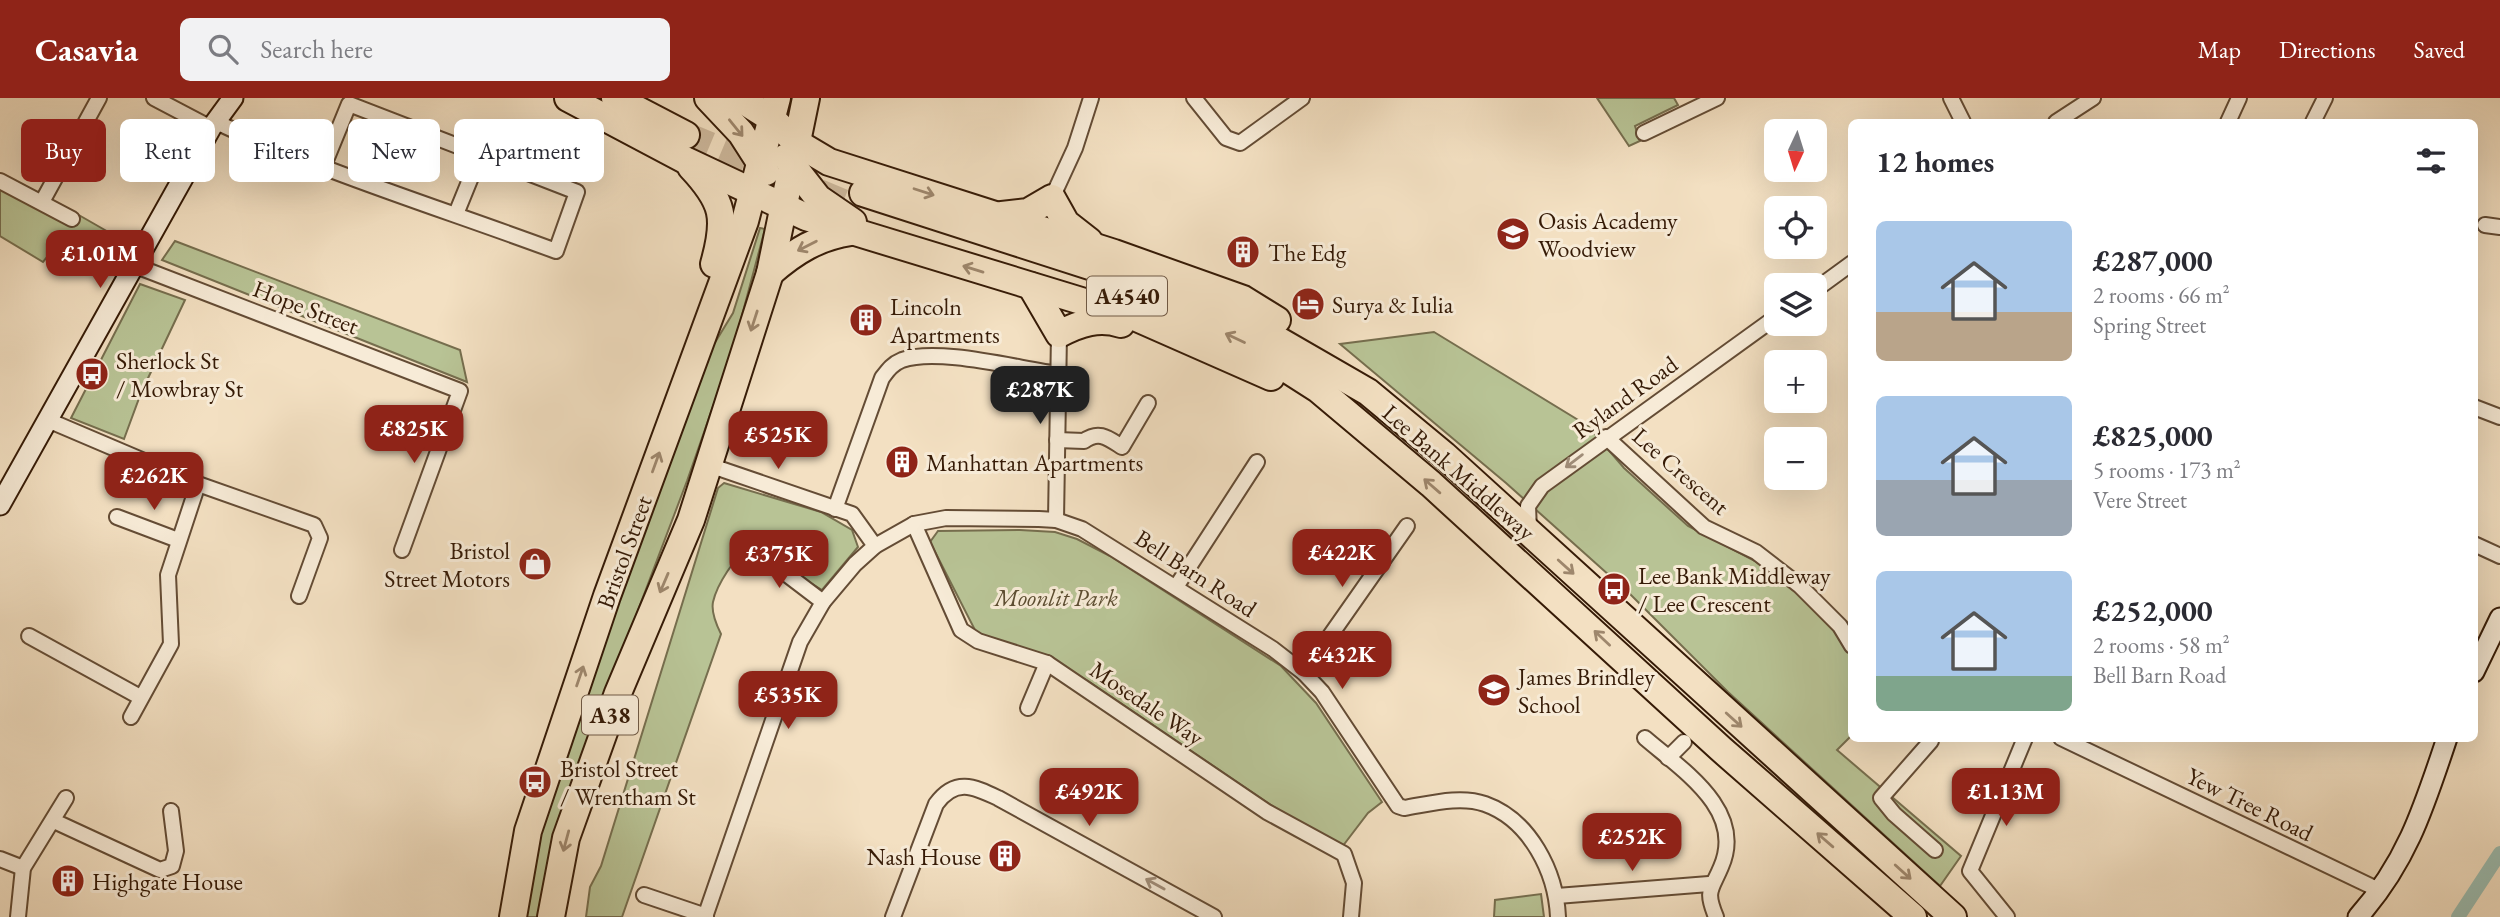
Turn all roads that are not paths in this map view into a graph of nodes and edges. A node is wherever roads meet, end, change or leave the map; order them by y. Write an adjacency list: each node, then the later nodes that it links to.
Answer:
1 (99, 98): 37 (street)
2 (154, 98): 19 (street)
3 (233, 98): 24 (street)
4 (568, 98): 25 (highway)
5 (615, 98): 25 (highway)
6 (653, 98): 25 (highway)
7 (739, 98): 18 (highway)
8 (806, 98): 29 (highway, A38)
9 (1091, 98): 35 (street)
10 (1194, 98): 11 (street)
11 (1302, 98)
12 (1717, 98): 17 (street)
13 (1951, 98): 20 (street)
14 (2093, 98): 21 (street)
15 (2239, 98): 22 (street)
16 (2325, 98): 23 (street)
17 (1690, 104): 26 (street)
18 (774, 109): 29 (highway); 29 (highway, A38)
19 (201, 119)
20 (1962, 119)
21 (2061, 119)
22 (2229, 119)
23 (2314, 119)
24 (215, 124)
25 (693, 128): 29 (highway); 29 (highway, one-way to 29); 53 (highway)
26 (1644, 133)
27 (334, 141): 28 (street)
28 (454, 145)
29 (776, 166): 36 (highway); 38 (highway); 38 (highway, A38); 39 (highway); 53 (highway, Bristol Street / A38)
30 (334, 169): 40 (street)
31 (0, 181): 37 (street)
32 (182, 182): 47 (street)
33 (469, 182): 40 (street)
34 (551, 182): 40 (street)
35 (1052, 198): 41 (highway); 45 (highway)
36 (859, 201): 38 (highway); 39 (highway); 41 (highway, one-way to 41); 46 (highway); 49 (highway, one-way to 49); 57 (highway, Lee Bank Middleway / A4540); 62 (highway, Lee Bank Middleway / A4540, one-way to 36)
37 (42, 202): 42 (street)
38 (784, 208): 49 (highway, Bristol Street / A38)
39 (833, 211): 46 (highway)
40 (456, 214)
41 (997, 216): 45 (highway)
42 (72, 219)
43 (2485, 225): 44 (street)
44 (2500, 228)
45 (1096, 247): 57 (highway)
46 (915, 251): 51 (highway, one-way to 46)
47 (136, 266): 61 (street); 79 (street, Hope Street)
48 (1848, 267): 50 (street)
49 (770, 273): 66 (highway, Bristol Street / A38, one-way to 66)
50 (1827, 281)
51 (1031, 286): 54 (highway); 55 (highway)
52 (1764, 325): 63 (street, Ryland Road)
53 (704, 334): 113 (highway, Bristol Street / A38, one-way to 53)
54 (1059, 334): 55 (highway); 56 (street)
55 (1245, 363): 62 (highway)
56 (1059, 374): 64 (street); 69 (street)
57 (1368, 392): 74 (highway, Lee Bank Middleway / A4540)
58 (1148, 403): 64 (street)
59 (2478, 409): 60 (street)
60 (2500, 417)
61 (50, 421): 67 (street); 68 (street)
62 (1369, 434): 121 (highway, Lee Bank Middleway / A4540, one-way to 62)
63 (1606, 437): 74 (street, Ryland Road, one-way to 74); 88 (street, Lee Crescent)
64 (1058, 440): 71 (street)
65 (1257, 462): 83 (street)
66 (709, 466): 69 (street); 114 (highway, Bristol Street / A38, one-way to 114)
67 (198, 484): 75 (street); 84 (street)
68 (0, 505)
69 (835, 509): 77 (street)
70 (117, 517): 75 (street)
71 (1056, 520): 72 (street, Bell Barn Road); 83 (street, Bell Barn Road)
72 (914, 524): 77 (street, Bell Barn Road); 89 (street, Mosedale Way)
73 (1407, 526): 91 (street)
74 (1529, 532): 122 (highway, Lee Bank Middleway / A4540, one-way to 122)
75 (178, 540): 92 (street)
76 (787, 543): 82 (street)
77 (875, 546): 85 (street, Bell Barn Road)
78 (2478, 546): 81 (street)
79 (402, 550)
80 (751, 553): 82 (street)
81 (2500, 556)
82 (777, 567): 85 (street)
83 (1176, 587): 91 (street, Bell Barn Road)
84 (299, 596)
85 (823, 602): 115 (street, Bell Barn Road)
86 (2500, 618): 90 (street)
87 (29, 636): 92 (street)
88 (1848, 639)
89 (1047, 663): 93 (street); 118 (street, Mosedale Way)
90 (2478, 664)
91 (1304, 673): 111 (street, Bell Barn Road)
92 (140, 696): 94 (street)
93 (1028, 708)
94 (131, 717)
95 (1645, 738): 101 (street)
96 (1684, 742): 101 (street)
97 (1930, 742): 105 (street)
98 (2023, 742): 123 (street)
99 (2069, 742): 109 (street, Yew Tree Road)
100 (2446, 742): 109 (street)
101 (1668, 758): 108 (street)
102 (66, 798): 104 (street)
103 (170, 811): 104 (street)
104 (54, 821): 107 (street)
105 (1936, 850)
106 (0, 859): 107 (street)
107 (23, 868): 112 (street)
108 (1709, 884): 111 (street); 120 (street)
109 (2381, 891): 124 (street)
110 (644, 895): 115 (street)
111 (1557, 896): 119 (street)
112 (18, 917)
113 (513, 917)
114 (551, 917)
115 (706, 917)
116 (892, 917): 117 (street, one-way to 116)
117 (1214, 917)
118 (1351, 917)
119 (1558, 917)
120 (1716, 917)
121 (1913, 917)
122 (1953, 917)
123 (2007, 917)
124 (2358, 917)

